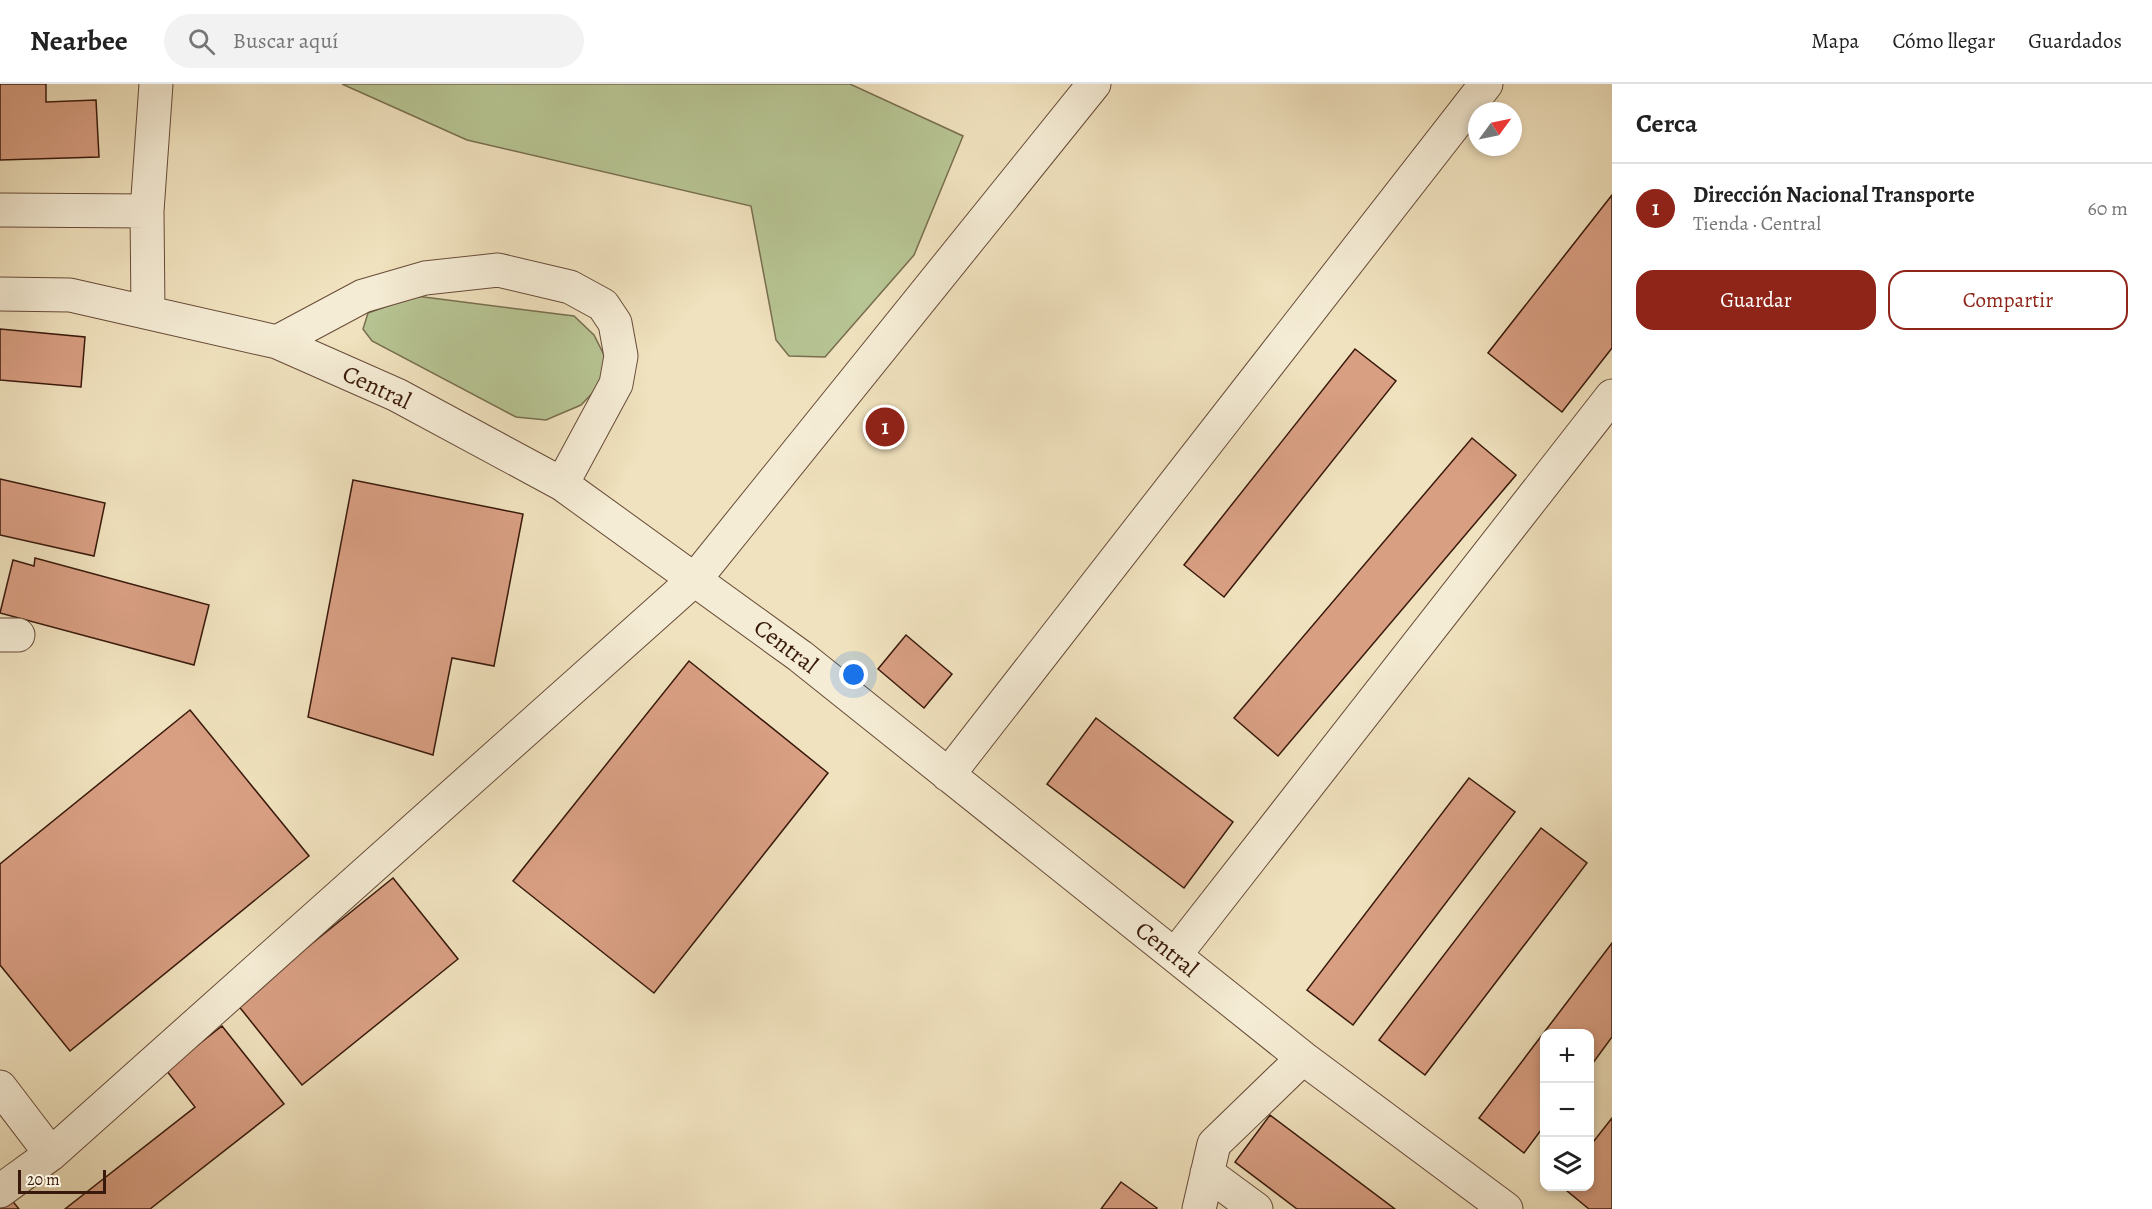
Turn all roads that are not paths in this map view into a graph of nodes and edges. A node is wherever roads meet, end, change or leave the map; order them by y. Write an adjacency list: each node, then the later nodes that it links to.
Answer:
1 (156, 84): 5 (street)
2 (1094, 84): 11 (street)
3 (1486, 84): 12 (street)
4 (0, 210): 5 (street)
5 (147, 211): 7 (street)
6 (0, 294): 7 (street, Central)
7 (148, 312): 8 (street, Central)
8 (277, 342): 10 (street, Central); 10 (street)
9 (1612, 396): 13 (street)
10 (562, 484): 11 (street, Central)
11 (696, 578): 12 (street, Central); 16 (street)
12 (948, 775): 13 (street, Central)
13 (1175, 955): 14 (street, Central)
14 (1303, 1058): 17 (street); 21 (street, Central)
15 (0, 1087): 16 (street)
16 (51, 1154): 18 (street)
17 (1207, 1173): 19 (street); 20 (street)
18 (0, 1191)
19 (1199, 1209)
20 (1256, 1209)
21 (1506, 1209)

